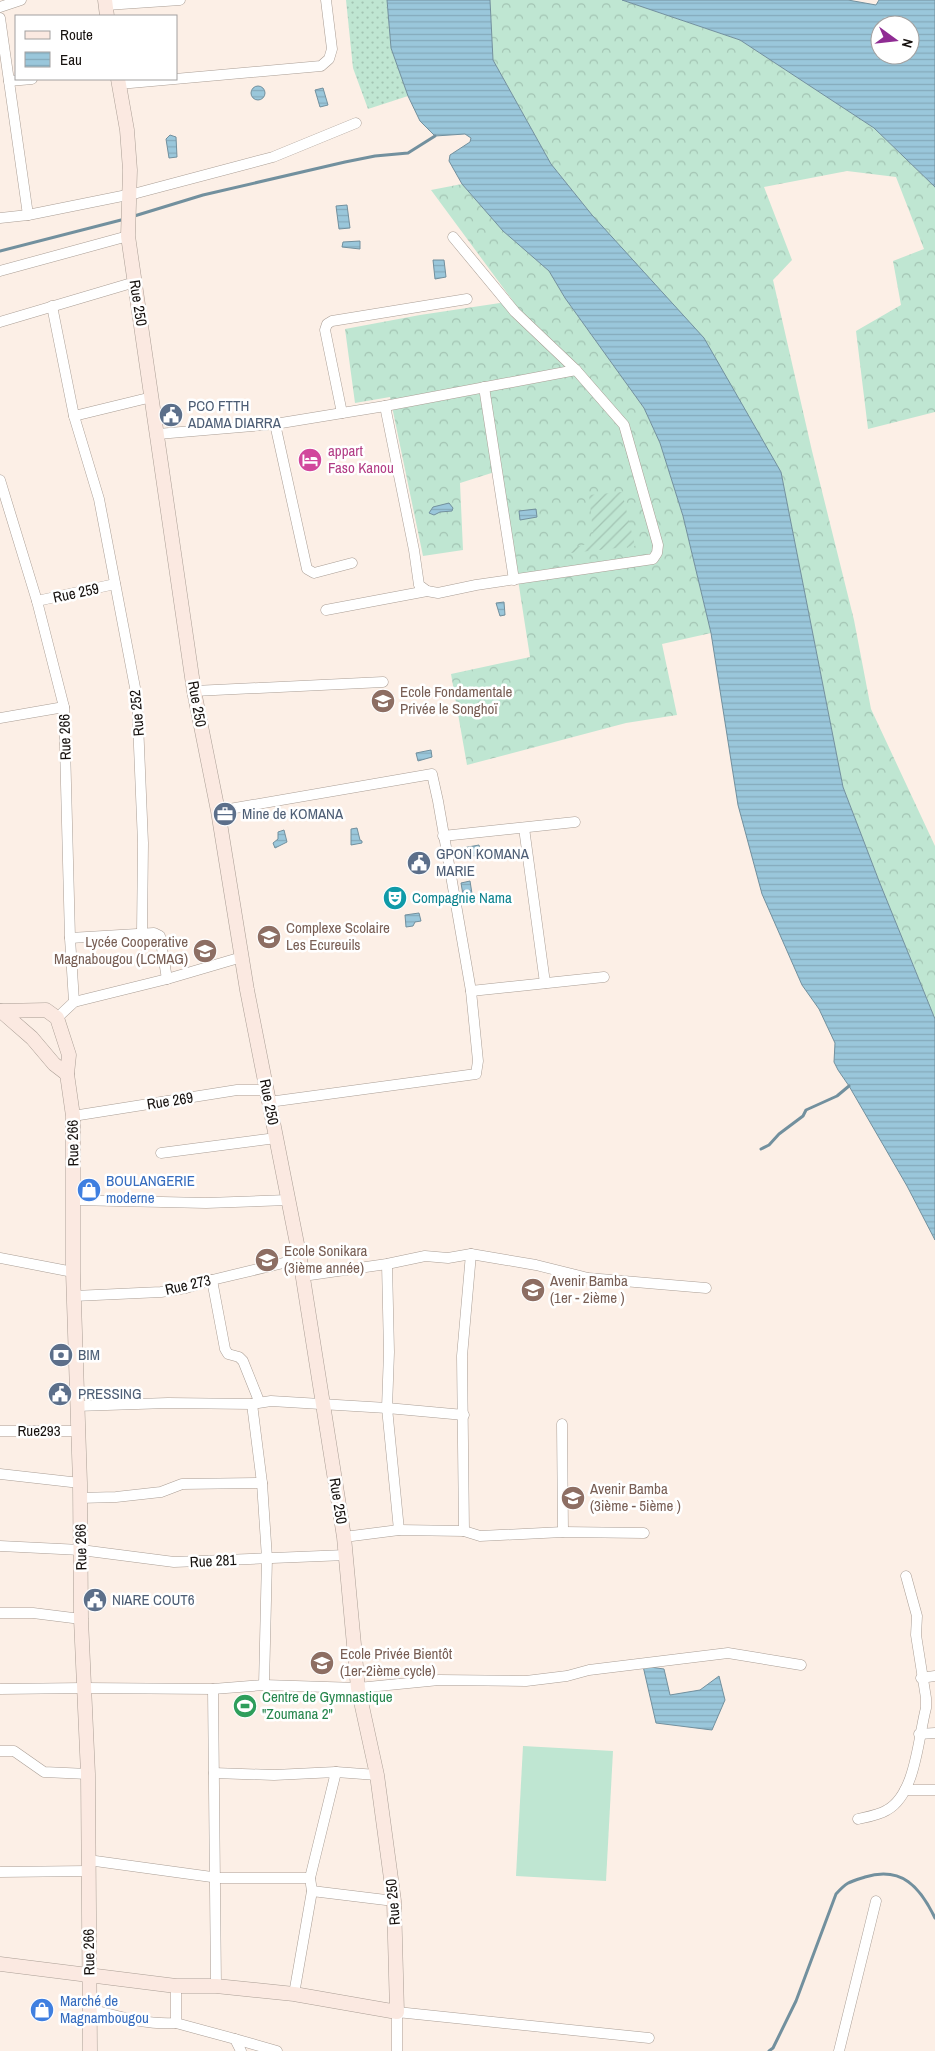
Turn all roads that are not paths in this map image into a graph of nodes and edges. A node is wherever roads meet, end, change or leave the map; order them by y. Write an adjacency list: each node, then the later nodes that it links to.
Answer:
1 (21, 0): 4 (street)
2 (180, 0): 5 (street)
3 (326, 0): 7 (street)
4 (0, 7)
5 (106, 7)
6 (0, 18): 10 (street)
7 (178, 77)
8 (20, 80): 10 (street)
9 (132, 80): 11 (street)
10 (9, 81): 12 (street)
11 (118, 81): 15 (street, Rue 250)
12 (11, 97): 13 (street); 16 (street)
13 (0, 99)
14 (356, 123): 15 (street)
15 (130, 194): 16 (street); 18 (street, Rue 250)
16 (28, 215): 17 (street)
17 (0, 218)
18 (128, 236): 20 (street); 21 (street, Rue 250)
19 (453, 237): 25 (street)
20 (0, 271)
21 (135, 282): 23 (street); 27 (street, Rue 250)
22 (467, 299): 29 (street)
23 (52, 306): 24 (street); 30 (street, Rue 252)
24 (0, 322)
25 (576, 370): 26 (street); 35 (street)
26 (484, 387): 28 (street); 35 (street)
27 (152, 397): 30 (street); 32 (street, Rue 250)
28 (386, 406): 29 (street); 37 (street)
29 (342, 413): 31 (street)
30 (74, 416): 36 (street, Rue 252)
31 (275, 424): 32 (street); 34 (street)
32 (158, 434): 41 (street, Rue 250)
33 (0, 480): 38 (street, Rue 266)
34 (352, 563)
35 (514, 580): 37 (street)
36 (115, 584): 38 (street, Rue 259); 48 (street, Rue 252)
37 (427, 591): 39 (street)
38 (37, 601): 42 (street, Rue 266)
39 (326, 610)
40 (383, 682): 41 (street)
41 (194, 691): 44 (street, Rue 250)
42 (64, 707): 43 (street); 49 (street, Rue 266)
43 (0, 718)
44 (218, 810): 47 (street); 50 (street, Rue 250)
45 (574, 822): 46 (street)
46 (524, 828): 47 (street); 53 (street)
47 (443, 836): 54 (street)
48 (142, 933): 49 (street); 52 (street)
49 (70, 938): 55 (street, Rue 266)
50 (242, 957): 52 (street); 59 (street, Rue 250)
51 (604, 977): 53 (street)
52 (168, 979): 55 (street)
53 (545, 984): 54 (street)
54 (471, 991): 59 (street, Rue 269)
55 (74, 1002): 57 (street)
56 (1, 1011): 57 (street); 58 (street)
57 (57, 1018): 58 (street, Rue 266)
58 (71, 1081): 60 (street, Rue 266)
59 (268, 1096): 60 (street, Rue 269); 61 (street, Rue 250)
60 (73, 1116): 63 (street, Rue 266)
61 (276, 1138): 62 (street); 64 (street, Rue 250)
62 (160, 1153)
63 (74, 1200): 64 (street); 69 (street, Rue 266)
64 (288, 1200): 67 (street, Rue 250)
65 (471, 1254): 68 (street); 72 (street); 78 (street)
66 (0, 1258): 69 (street)
67 (300, 1260): 70 (street, Rue 250); 71 (street, Rue 273)
68 (387, 1264): 70 (street); 77 (street)
69 (73, 1272): 73 (street, Rue 266)
70 (303, 1276): 75 (street, Rue 250)
71 (212, 1280): 73 (street, Rue 273); 74 (street)
72 (706, 1288)
73 (74, 1296): 76 (street, Rue 266)
74 (255, 1403): 75 (street); 76 (street); 84 (street)
75 (323, 1404): 77 (street); 90 (street, Rue 250)
76 (76, 1406): 81 (street, Rue 266)
77 (387, 1408): 78 (street); 86 (street)
78 (464, 1415): 87 (street)
79 (562, 1424): 88 (street)
80 (0, 1431): 81 (street, Rue293)
81 (77, 1431): 83 (street, Rue 266)
82 (0, 1474): 83 (street)
83 (80, 1483): 85 (street, Rue 266)
84 (262, 1483): 85 (street); 94 (street)
85 (79, 1498): 92 (street, Rue 266)
86 (399, 1530): 87 (street); 90 (street)
87 (464, 1532): 88 (street)
88 (563, 1532): 89 (street)
89 (644, 1533)
90 (344, 1537): 93 (street, Rue 250)
91 (0, 1546): 92 (street, Rue 281)
92 (81, 1550): 94 (street, Rue 281); 97 (street, Rue 266)
93 (346, 1555): 94 (street, Rue 281); 103 (street, Rue 250)
94 (267, 1558): 101 (street)
95 (906, 1576): 100 (street)
96 (0, 1613): 97 (street)
97 (81, 1619): 102 (street, Rue 266)
98 (801, 1665): 103 (street)
99 (935, 1676): 100 (street)
100 (922, 1678): 107 (street)
101 (264, 1686): 103 (street); 104 (street)
102 (84, 1688): 104 (street); 105 (street); 111 (street, Rue 266)
103 (358, 1688): 112 (street, Rue 250)
104 (213, 1689): 110 (street)
105 (0, 1690)
106 (935, 1733): 107 (street)
107 (919, 1734): 113 (street)
108 (0, 1750): 111 (street)
109 (336, 1772): 110 (street); 112 (street); 119 (street)
110 (214, 1773): 118 (street)
111 (88, 1774): 116 (street, Rue 266)
112 (377, 1775): 122 (street, Rue 250)
113 (905, 1790): 114 (street); 115 (street)
114 (935, 1790)
115 (858, 1819)
116 (88, 1865): 117 (street); 118 (street); 124 (street, Rue 266)
117 (0, 1872)
118 (215, 1877): 119 (street); 126 (street)
119 (310, 1878): 120 (street)
120 (312, 1891): 122 (street); 127 (street)
121 (876, 1900): 137 (street)
122 (394, 1901): 129 (street, Rue 250)
123 (0, 1964): 124 (street)
124 (89, 1976): 125 (street); 128 (street, Rue 266)
125 (176, 1986): 126 (street); 130 (street)
126 (216, 1986): 127 (street)
127 (294, 1994): 129 (street)
128 (89, 2008): 130 (street); 133 (street, Rue 266)
129 (397, 2012): 131 (street); 136 (street)
130 (176, 2023): 132 (street)
131 (648, 2038)
132 (235, 2039): 134 (street); 135 (street)
133 (90, 2051)
134 (241, 2051)
135 (277, 2051)
136 (397, 2051)
137 (839, 2051)

